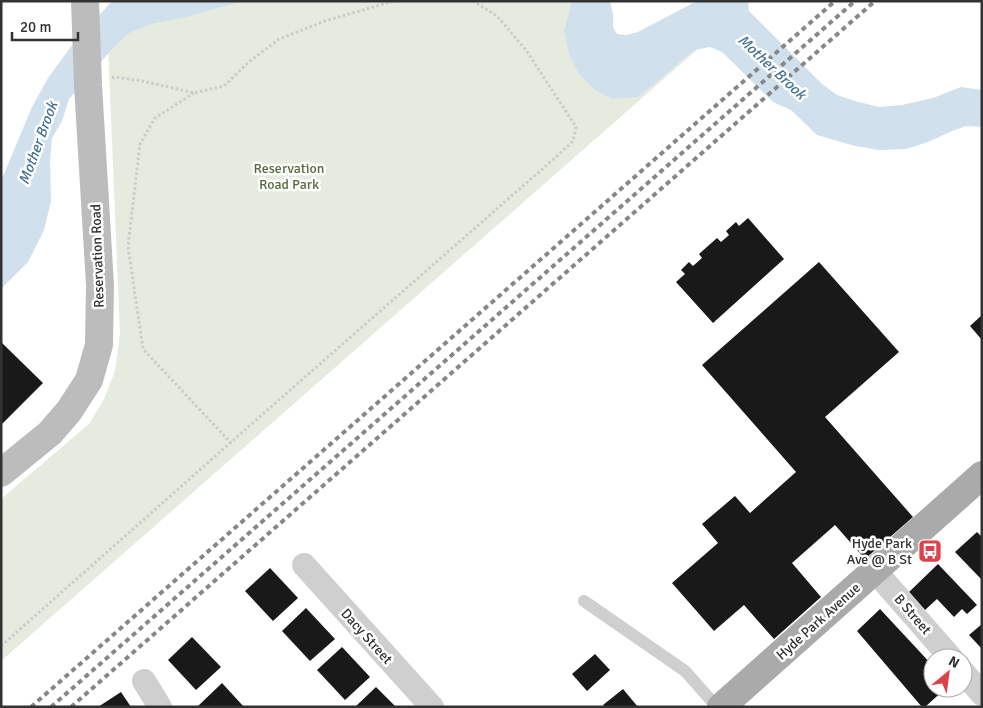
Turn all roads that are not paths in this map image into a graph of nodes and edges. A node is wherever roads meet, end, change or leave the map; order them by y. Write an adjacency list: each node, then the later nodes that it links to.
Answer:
1 (85, 1): 2 (main road, Reservation Road)
2 (1, 473)
3 (982, 475): 5 (main road, Hyde Park Avenue)
4 (304, 565): 12 (street, Dacy Street)
5 (875, 571): 7 (street, B Street); 14 (main road, Hyde Park Avenue)
6 (584, 601): 13 (lane)
7 (942, 648)
8 (144, 682): 11 (street)
9 (973, 684): 10 (street)
10 (982, 694)
11 (160, 707)
12 (432, 707)
13 (717, 707)
14 (721, 707)

